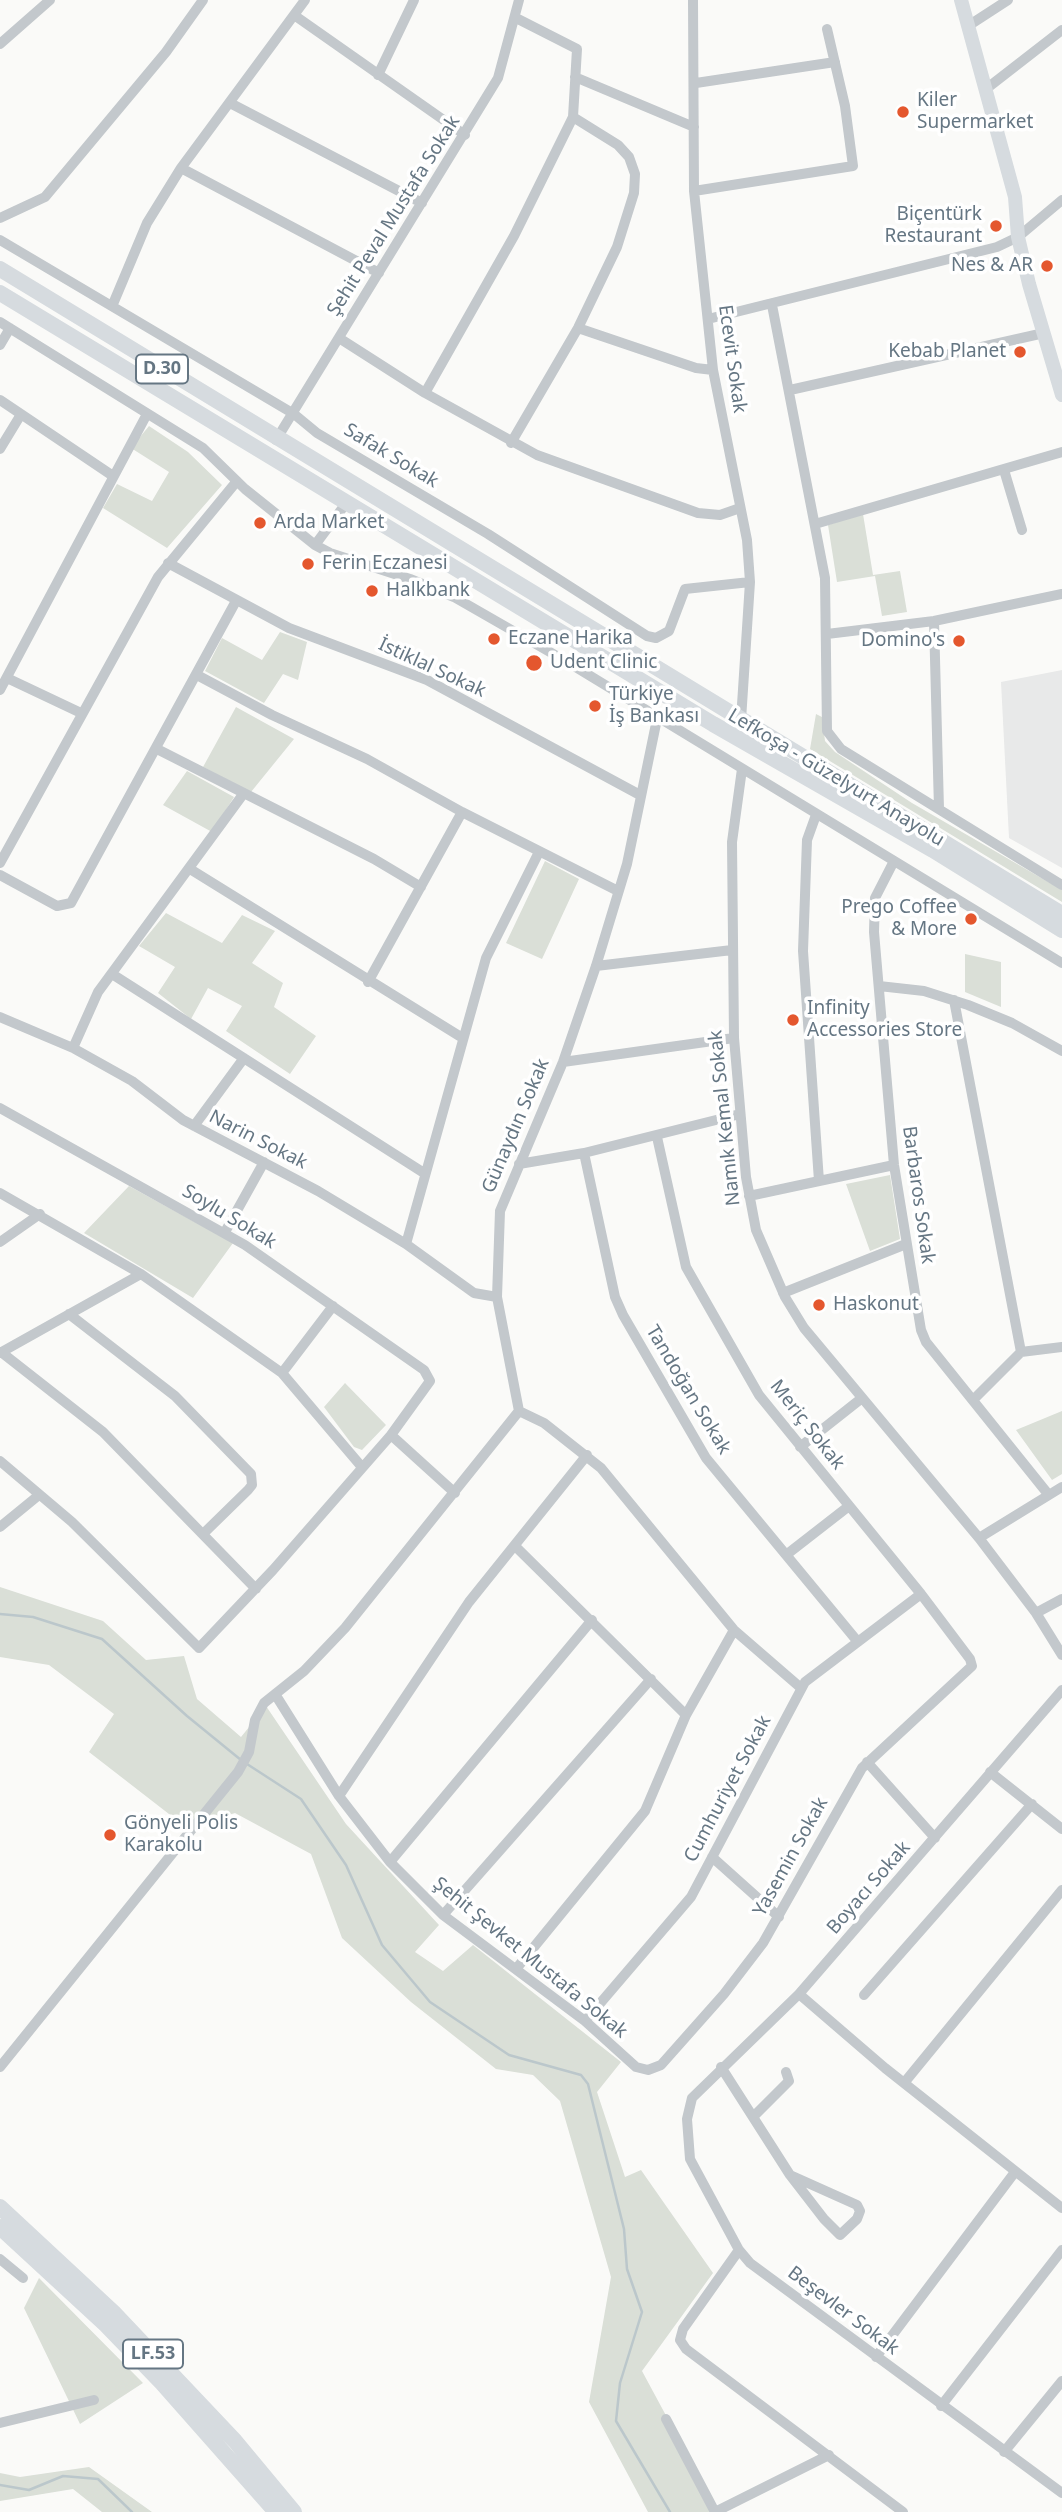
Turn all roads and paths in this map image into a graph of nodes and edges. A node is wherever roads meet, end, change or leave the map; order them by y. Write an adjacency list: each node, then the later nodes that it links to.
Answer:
1 (50, 0): 14 (street)
2 (203, 0): 28 (street)
3 (305, 0): 9 (street)
4 (414, 0): 16 (street)
5 (519, 0): 10 (street, Şehit Peval Mustafa Sokak)
6 (694, 0): 18 (street, Ecevit Sokak)
7 (961, 0): 11 (main road)
8 (1008, 0): 11 (street)
9 (294, 15): 16 (street); 20 (street)
10 (516, 18): 17 (street); 23 (street, Şehit Peval Mustafa Sokak)
11 (968, 26): 19 (main road)
12 (827, 29): 15 (street)
13 (1062, 30): 19 (street)
14 (0, 44)
15 (835, 62): 18 (street); 25 (street)
16 (378, 75): 23 (street)
17 (575, 77): 21 (street); 22 (street)
18 (696, 83): 22 (street, Ecevit Sokak)
19 (986, 89): 29 (main road)
20 (230, 103): 24 (street); 27 (street)
21 (573, 117): 38 (street); 45 (street)
22 (694, 127): 25 (street, Ecevit Sokak)
23 (465, 135): 27 (street, Şehit Peval Mustafa Sokak)
24 (181, 168): 32 (street); 34 (street)
25 (694, 191): 36 (street, Ecevit Sokak)
26 (1062, 200): 29 (street)
27 (422, 203): 32 (street, Şehit Peval Mustafa Sokak)
28 (0, 218)
29 (1018, 237): 35 (street); 39 (main road)
30 (0, 240): 34 (street, Safak Sokak)
31 (0, 269): 51 (highway, Lefkoşa - Güzelyurt Anayolu / D.30)
32 (379, 273): 40 (street, Şehit Peval Mustafa Sokak)
33 (0, 293): 58 (highway, Lefkoşa - Güzelyurt Anayolu / D.30)
34 (113, 304): 49 (street, Safak Sokak)
35 (772, 305): 36 (street); 44 (street)
36 (708, 319): 42 (street, Ecevit Sokak)
37 (5, 325): 41 (street); 48 (street)
38 (578, 328): 42 (street); 52 (street)
39 (1044, 333): 43 (main road); 44 (street)
40 (339, 338): 45 (street); 49 (street, Şehit Peval Mustafa Sokak)
41 (0, 345)
42 (713, 369): 59 (street, Ecevit Sokak)
43 (1059, 369): 46 (main road)
44 (790, 390): 60 (street)
45 (425, 393): 52 (street)
46 (1062, 395)
47 (0, 400): 50 (street)
48 (147, 414): 56 (street); 57 (street)
49 (294, 414): 51 (street, Şehit Peval Mustafa Sokak); 64 (street, Safak Sokak)
50 (20, 416): 53 (street); 56 (street)
51 (276, 440): 74 (highway, Lefkoşa - Güzelyurt Anayolu / D.30)
52 (511, 443): 59 (street)
53 (0, 449)
54 (1062, 452): 55 (street)
55 (1004, 470): 60 (street); 61 (street)
56 (113, 476): 70 (street)
57 (237, 481): 62 (street); 63 (street)
58 (347, 502): 62 (street); 75 (highway, Lefkoşa - Güzelyurt Anayolu / D.30)
59 (740, 508): 64 (street, Ecevit Sokak)
60 (815, 524): 68 (street)
61 (1022, 530)
62 (315, 545): 73 (street)
63 (167, 563): 66 (street, İstiklal Sokak); 72 (street)
64 (750, 582): 74 (street, Ecevit Sokak)
65 (1062, 594): 67 (street)
66 (236, 601): 69 (street); 80 (street, İstiklal Sokak)
67 (934, 621): 68 (street); 81 (street)
68 (827, 634): 81 (street)
69 (197, 675): 77 (street); 82 (street)
70 (7, 678): 71 (street); 72 (street)
71 (0, 690)
72 (81, 712): 86 (street)
73 (657, 719): 76 (street); 80 (street, Günaydın Sokak)
74 (741, 720): 92 (highway, Lefkoşa - Güzelyurt Anayolu / D.30)
75 (713, 724): 76 (street); 93 (highway, Lefkoşa - Güzelyurt Anayolu / D.30)
76 (695, 741): 78 (street)
77 (157, 749): 79 (street); 88 (street)
78 (741, 769): 83 (street); 94 (street, Namık Kemal Sokak)
79 (244, 793): 87 (street); 90 (street)
80 (640, 796): 91 (street, Günaydın Sokak)
81 (939, 809): 89 (street)
82 (462, 812): 84 (street); 90 (street)
83 (816, 815): 85 (street); 117 (street)
84 (539, 852): 91 (street); 102 (street)
85 (894, 862): 95 (street); 99 (street, Barbaros Sokak)
86 (0, 863)
87 (190, 869): 97 (street); 98 (street)
88 (0, 875)
89 (1062, 885)
90 (421, 887): 98 (street)
91 (618, 891): 96 (street, Günaydın Sokak)
92 (1062, 914)
93 (1062, 930)
94 (732, 950): 96 (street); 103 (street, Namık Kemal Sokak)
95 (1062, 963)
96 (596, 966): 107 (street, Günaydın Sokak)
97 (111, 974): 104 (street); 106 (street)
98 (368, 982): 102 (street)
99 (879, 986): 100 (street); 115 (street, Barbaros Sokak)
100 (954, 1000): 105 (street); 132 (street)
101 (0, 1017): 104 (street, Narin Sokak)
102 (461, 1037): 116 (street)
103 (734, 1038): 107 (street); 109 (street, Namık Kemal Sokak)
104 (73, 1048): 110 (street, Narin Sokak)
105 (1062, 1051)
106 (244, 1058): 110 (street); 116 (street)
107 (563, 1062): 114 (street, Günaydın Sokak)
108 (0, 1108): 121 (street, Soylu Sokak)
109 (740, 1114): 111 (street); 119 (street, Namık Kemal Sokak)
110 (194, 1126): 113 (street, Narin Sokak)
111 (657, 1137): 112 (street); 138 (street, Meriç Sokak)
112 (584, 1153): 114 (street); 151 (street, Tandoğan Sokak)
113 (264, 1162): 121 (street); 123 (street, Narin Sokak)
114 (519, 1164): 127 (street, Günaydın Sokak)
115 (894, 1165): 117 (street); 124 (street, Barbaros Sokak)
116 (424, 1173): 123 (street)
117 (819, 1181): 119 (street)
118 (0, 1193): 120 (street)
119 (749, 1196): 126 (street, Namık Kemal Sokak)
120 (40, 1214): 122 (street); 125 (street)
121 (225, 1232): 128 (street, Soylu Sokak)
122 (0, 1242)
123 (406, 1244): 127 (street, Narin Sokak)
124 (906, 1244): 126 (street); 135 (street, Barbaros Sokak)
125 (141, 1274): 129 (street); 133 (street)
126 (783, 1293): 134 (street, Namık Kemal Sokak)
127 (497, 1297): 136 (street, Günaydın Sokak)
128 (333, 1306): 133 (street); 137 (street, Soylu Sokak)
129 (69, 1314): 131 (street); 148 (street)
130 (1062, 1347): 132 (street)
131 (0, 1352): 148 (street)
132 (1021, 1352): 135 (street)
133 (282, 1373): 141 (street)
134 (862, 1398): 138 (street); 149 (street, Namık Kemal Sokak)
135 (973, 1400): 144 (street, Barbaros Sokak)
136 (519, 1411): 139 (street); 143 (street)
137 (391, 1435): 141 (street); 143 (street)
138 (800, 1447): 146 (street, Meriç Sokak)
139 (587, 1455): 150 (street); 157 (street)
140 (0, 1461): 145 (street)
141 (361, 1466): 152 (street)
142 (1062, 1486): 144 (street)
143 (455, 1493): 164 (street)
144 (1048, 1494): 149 (street)
145 (39, 1495): 147 (street); 152 (street)
146 (849, 1506): 151 (street); 153 (street, Meriç Sokak)
147 (0, 1527)
148 (204, 1533): 152 (street)
149 (979, 1538): 155 (street, Namık Kemal Sokak)
150 (515, 1546): 156 (street); 168 (street)
151 (786, 1555): 158 (street, Tandoğan Sokak)
152 (256, 1589)
153 (921, 1594): 158 (street, Cumhuriyet Sokak); 160 (street, Meriç Sokak)
154 (1062, 1599): 155 (street)
155 (1036, 1613): 159 (street, Namık Kemal Sokak)
156 (592, 1620): 161 (street); 173 (street)
157 (734, 1630): 162 (street); 165 (street)
158 (858, 1642): 162 (street, Cumhuriyet Sokak)
159 (1062, 1655)
160 (972, 1666): 166 (street, Yasemin Sokak)
161 (651, 1679): 165 (street); 175 (street)
162 (802, 1688): 172 (street, Cumhuriyet Sokak)
163 (1062, 1690): 167 (street, Boyacı Sokak)
164 (275, 1694): 168 (street, Şehit Şevket Mustafa Sokak); 181 (street)
165 (686, 1715): 177 (street)
166 (867, 1762): 171 (street); 176 (street, Yasemin Sokak)
167 (990, 1772): 169 (street); 171 (street, Boyacı Sokak)
168 (339, 1796): 173 (street, Şehit Şevket Mustafa Sokak)
169 (1032, 1804): 170 (street); 179 (street)
170 (1062, 1829)
171 (935, 1838): 178 (street, Boyacı Sokak)
172 (712, 1857): 176 (street); 180 (street, Cumhuriyet Sokak)
173 (390, 1862): 175 (street, Şehit Şevket Mustafa Sokak)
174 (1062, 1890): 185 (street)
175 (443, 1915): 177 (street, Şehit Şevket Mustafa Sokak)
176 (779, 1917): 183 (street, Yasemin Sokak)
177 (516, 1969): 180 (street, Şehit Şevket Mustafa Sokak)
178 (799, 1994): 182 (street, Boyacı Sokak); 185 (street)
179 (864, 1995)
180 (585, 2021): 183 (street, Şehit Şevket Mustafa Sokak)
181 (0, 2067)
182 (721, 2067): 186 (street, Boyacı Sokak); 187 (street)
183 (648, 2070)
184 (786, 2072): 187 (street)
185 (904, 2083): 188 (street)
186 (692, 2098): 193 (street, Beşevler Sokak)
187 (754, 2116): 189 (street)
188 (1015, 2172): 191 (street); 197 (street)
189 (790, 2175): 189 (street)
190 (0, 2207): 207 (highway, LF.53)
191 (1062, 2208)
192 (0, 2227): 206 (highway, LF.53)
193 (739, 2250): 197 (street, Beşevler Sokak); 204 (street)
194 (1062, 2250): 200 (street)
195 (0, 2259): 196 (street)
196 (23, 2278)
197 (876, 2357): 200 (street, Beşevler Sokak)
198 (1062, 2381): 203 (street)
199 (94, 2400): 202 (street)
200 (941, 2406): 203 (street, Beşevler Sokak)
201 (666, 2419): 208 (street)
202 (0, 2423)
203 (1004, 2452): 205 (street, Beşevler Sokak)
204 (829, 2455): 208 (street); 209 (street)
205 (1062, 2493)
206 (276, 2512)
207 (294, 2512)
208 (715, 2512)
209 (903, 2512)

